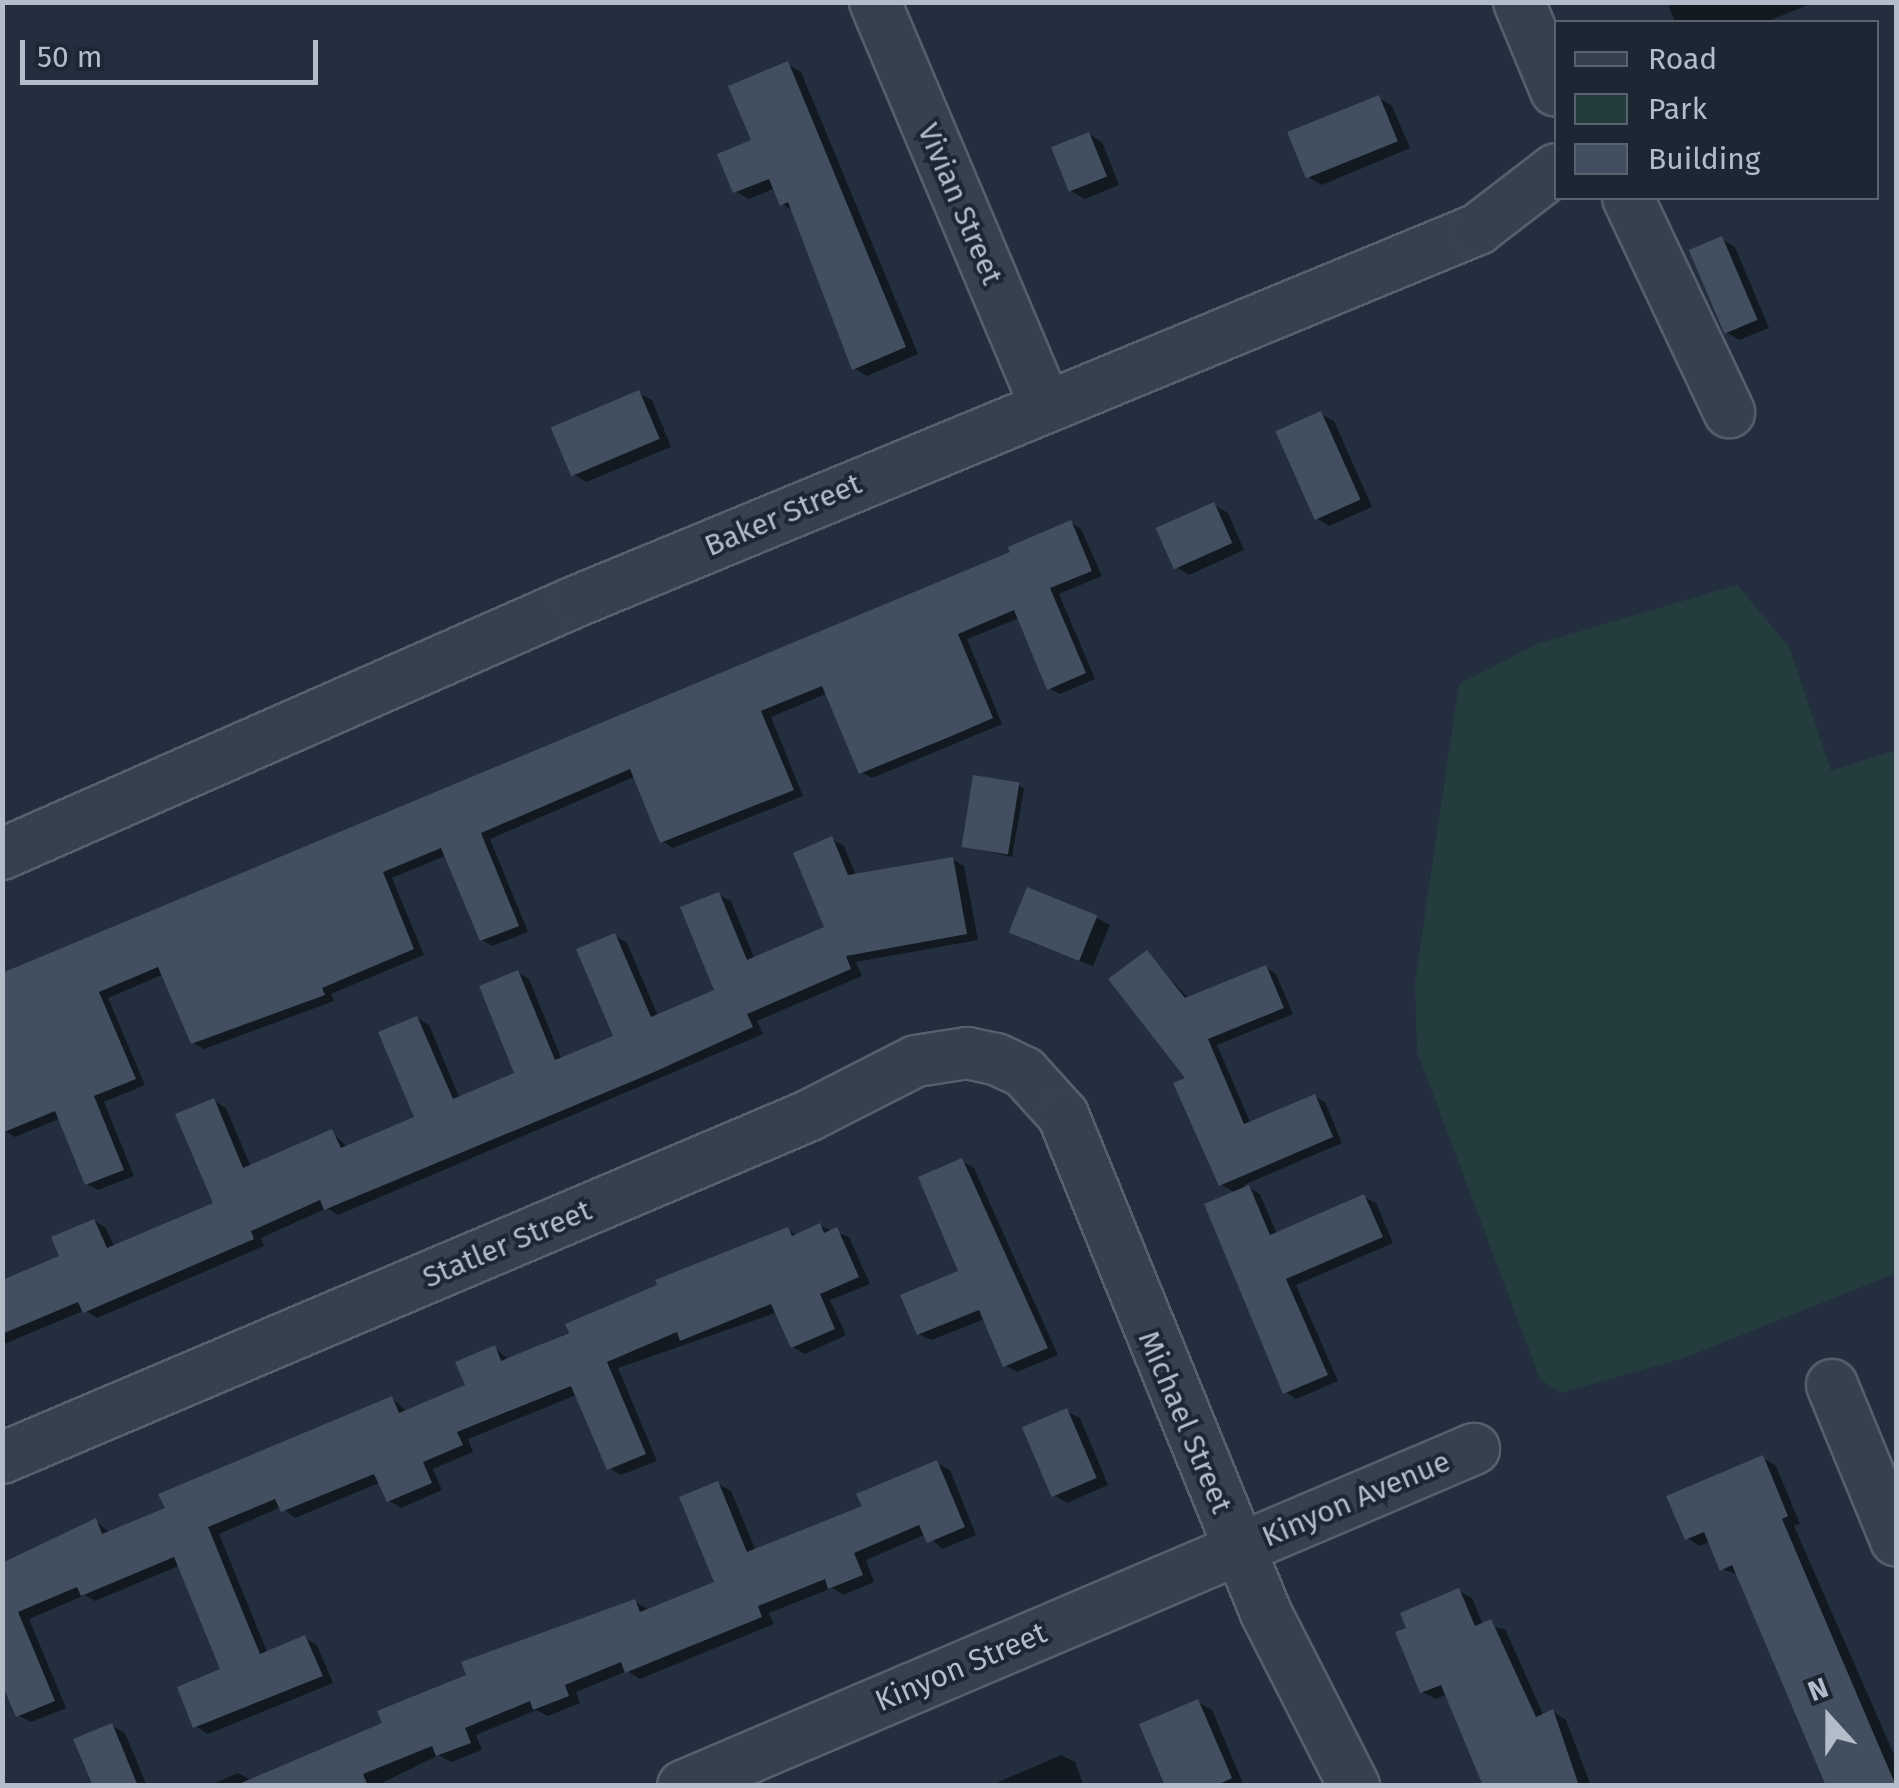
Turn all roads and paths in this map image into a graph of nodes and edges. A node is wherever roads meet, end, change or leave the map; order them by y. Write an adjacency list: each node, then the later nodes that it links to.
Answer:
1 (875, 2): 6 (street, Vivian Street)
2 (1519, 2): 3 (street)
3 (1554, 87)
4 (1554, 171): 6 (street, Baker Street)
5 (1629, 200): 7 (street)
6 (1045, 405): 8 (street, Baker Street)
7 (1729, 412)
8 (2, 854)
9 (1013, 1067): 12 (street, Statler Street); 14 (street, Michael Street)
10 (1832, 1386): 13 (street)
11 (1474, 1449): 14 (street, Kinyon Avenue)
12 (2, 1458)
13 (1896, 1540)
14 (1239, 1550): 15 (street, Kinyon Street); 16 (street, Michael Street)
15 (683, 1786)
16 (1354, 1786)

